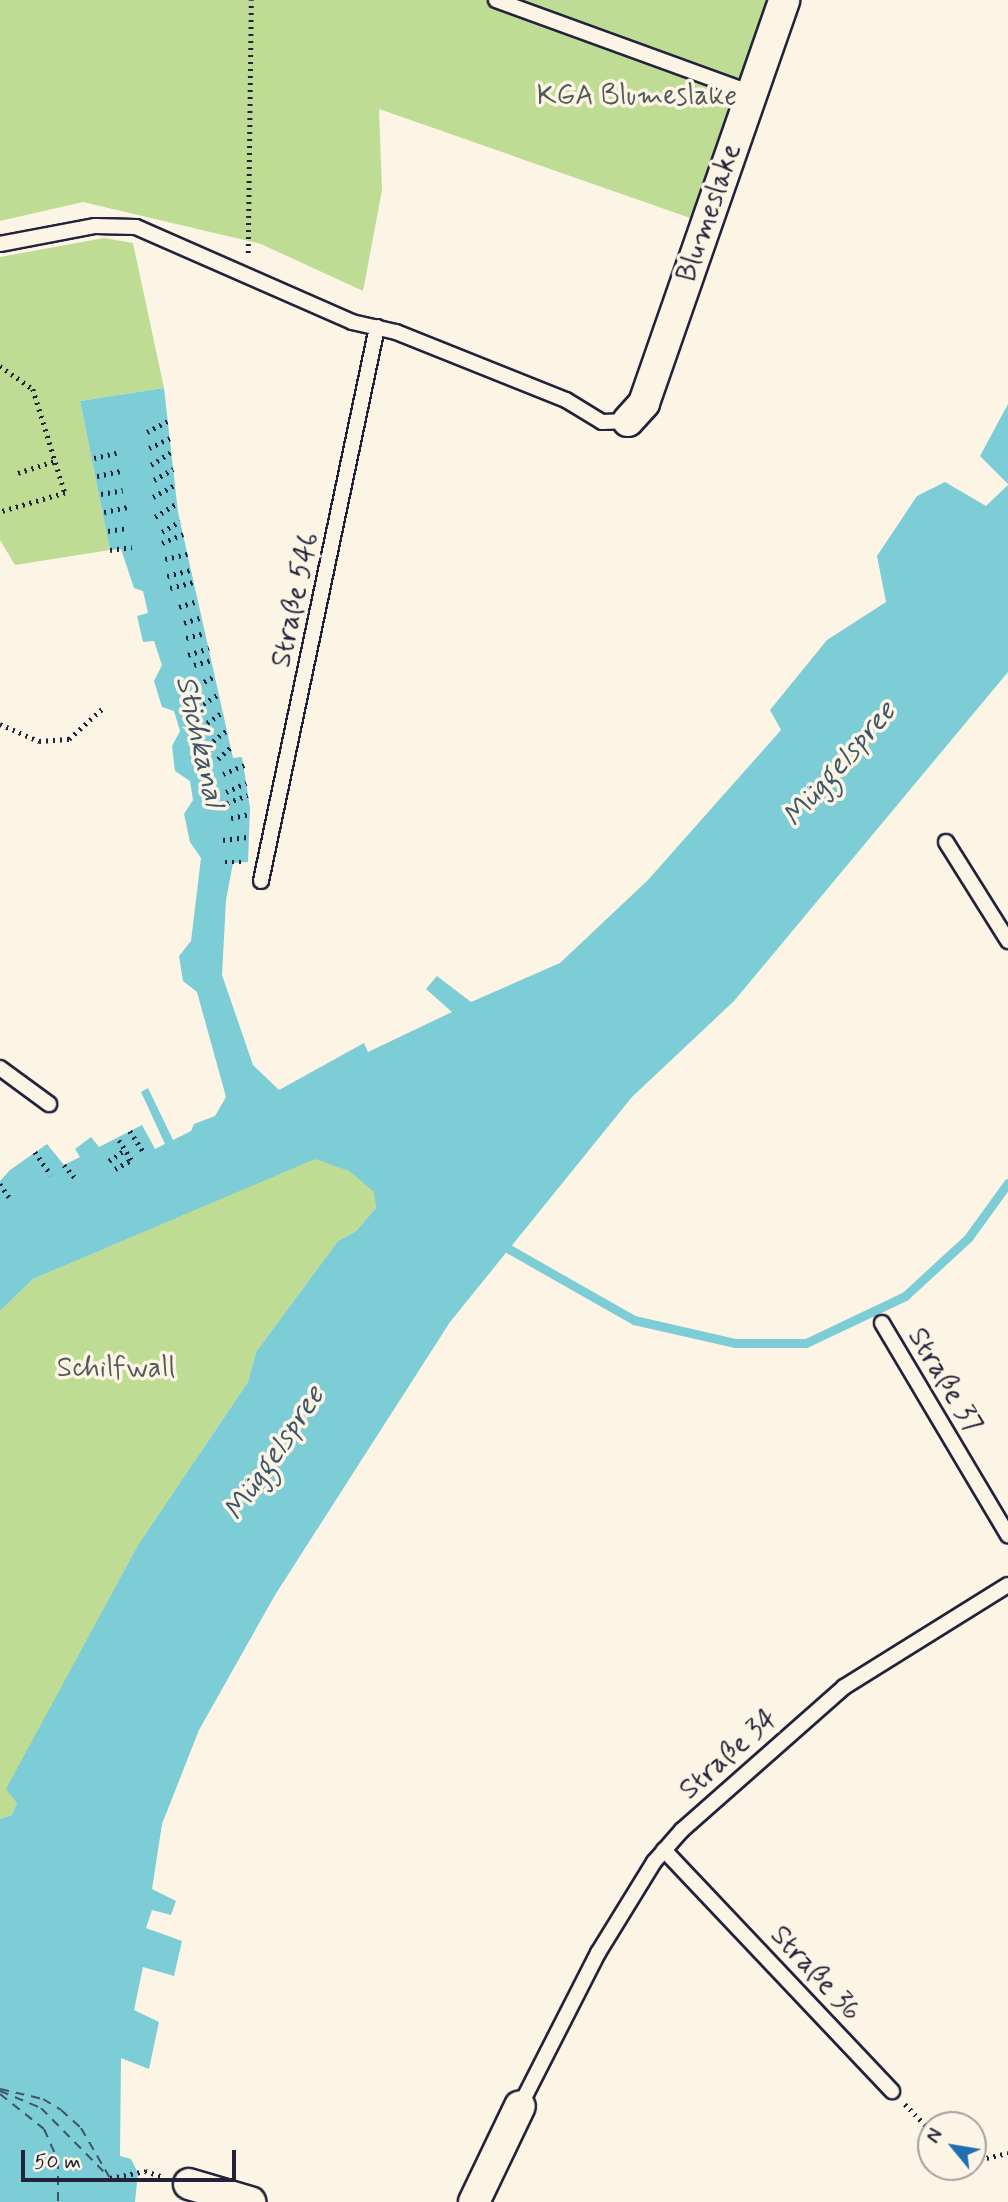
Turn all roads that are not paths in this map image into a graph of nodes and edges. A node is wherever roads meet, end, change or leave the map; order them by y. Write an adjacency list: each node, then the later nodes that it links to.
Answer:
1 (496, 0): 3 (lane)
2 (784, 0): 3 (street, Blumeslake)
3 (752, 93): 6 (street, Blumeslake)
4 (0, 244): 5 (lane)
5 (377, 327): 6 (lane); 8 (lane, Straße 546)
6 (628, 421)
7 (946, 842): 9 (lane)
8 (261, 881)
9 (1008, 941)
10 (0, 1068): 11 (lane)
11 (49, 1104)
12 (882, 1323): 13 (lane, Straße 37)
13 (1008, 1535)
14 (1008, 1585): 15 (lane, Straße 34)
15 (664, 1850): 16 (lane, Straße 36); 17 (lane, Straße 34)
16 (892, 2091)
17 (520, 2106): 20 (street)
18 (189, 2184): 19 (street)
19 (250, 2202)
20 (474, 2202)

